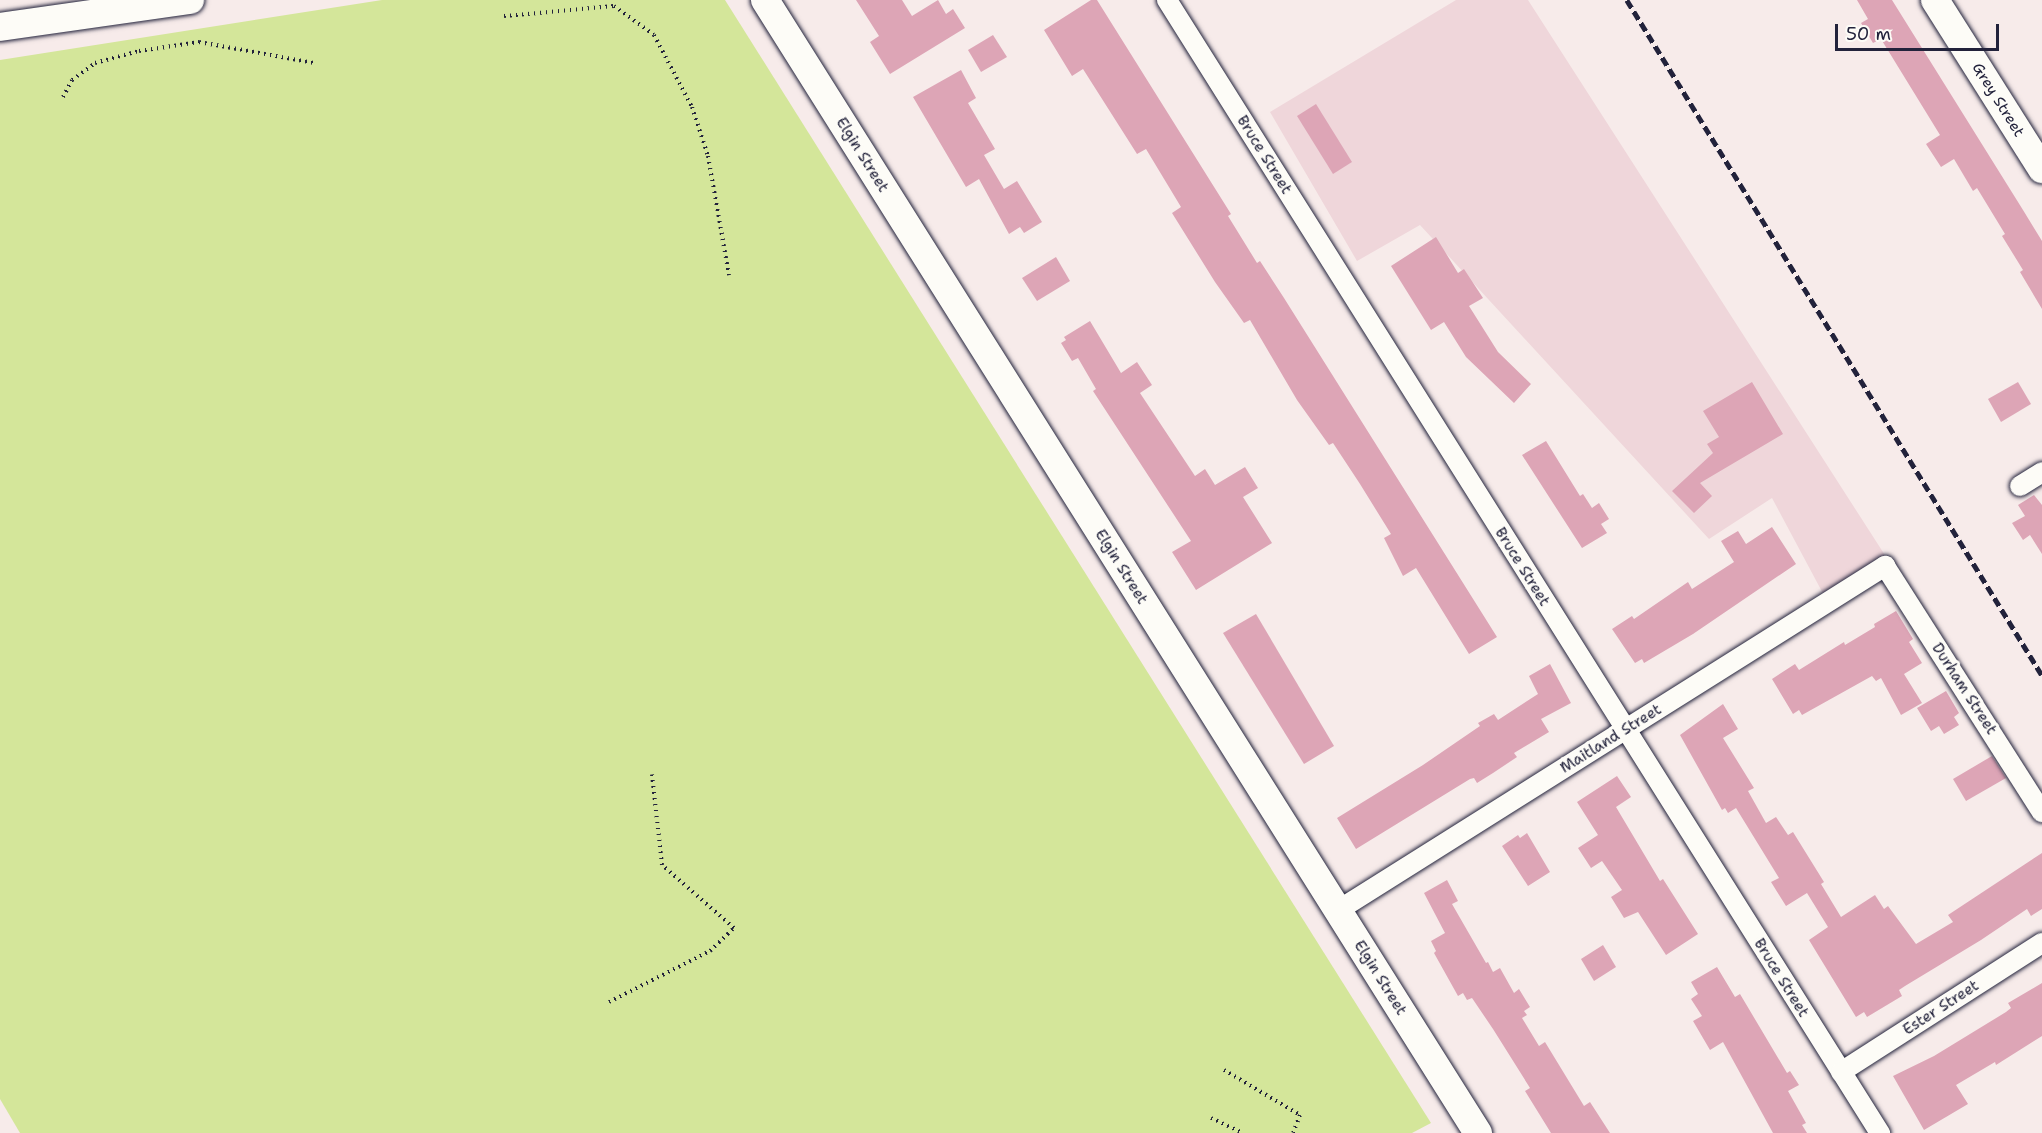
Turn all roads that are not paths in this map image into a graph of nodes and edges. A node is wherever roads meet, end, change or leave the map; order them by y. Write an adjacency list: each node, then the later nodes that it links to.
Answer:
1 (190, 0): 5 (main road)
2 (765, 0): 12 (main road, Elgin Street)
3 (1167, 0): 10 (street, Bruce Street)
4 (1935, 0): 6 (main road, Grey Street)
5 (0, 27)
6 (2042, 169)
7 (2042, 472): 8 (street)
8 (2020, 486)
9 (1885, 566): 10 (street, Maitland Street); 11 (street, Durham Street)
10 (1624, 730): 12 (street, Maitland Street); 14 (street, Bruce Street)
11 (2042, 812)
12 (1337, 911): 15 (main road, Elgin Street)
13 (2042, 944): 14 (street, Ester Street)
14 (1841, 1072): 16 (street, Bruce Street)
15 (1478, 1133)
16 (1880, 1133)

